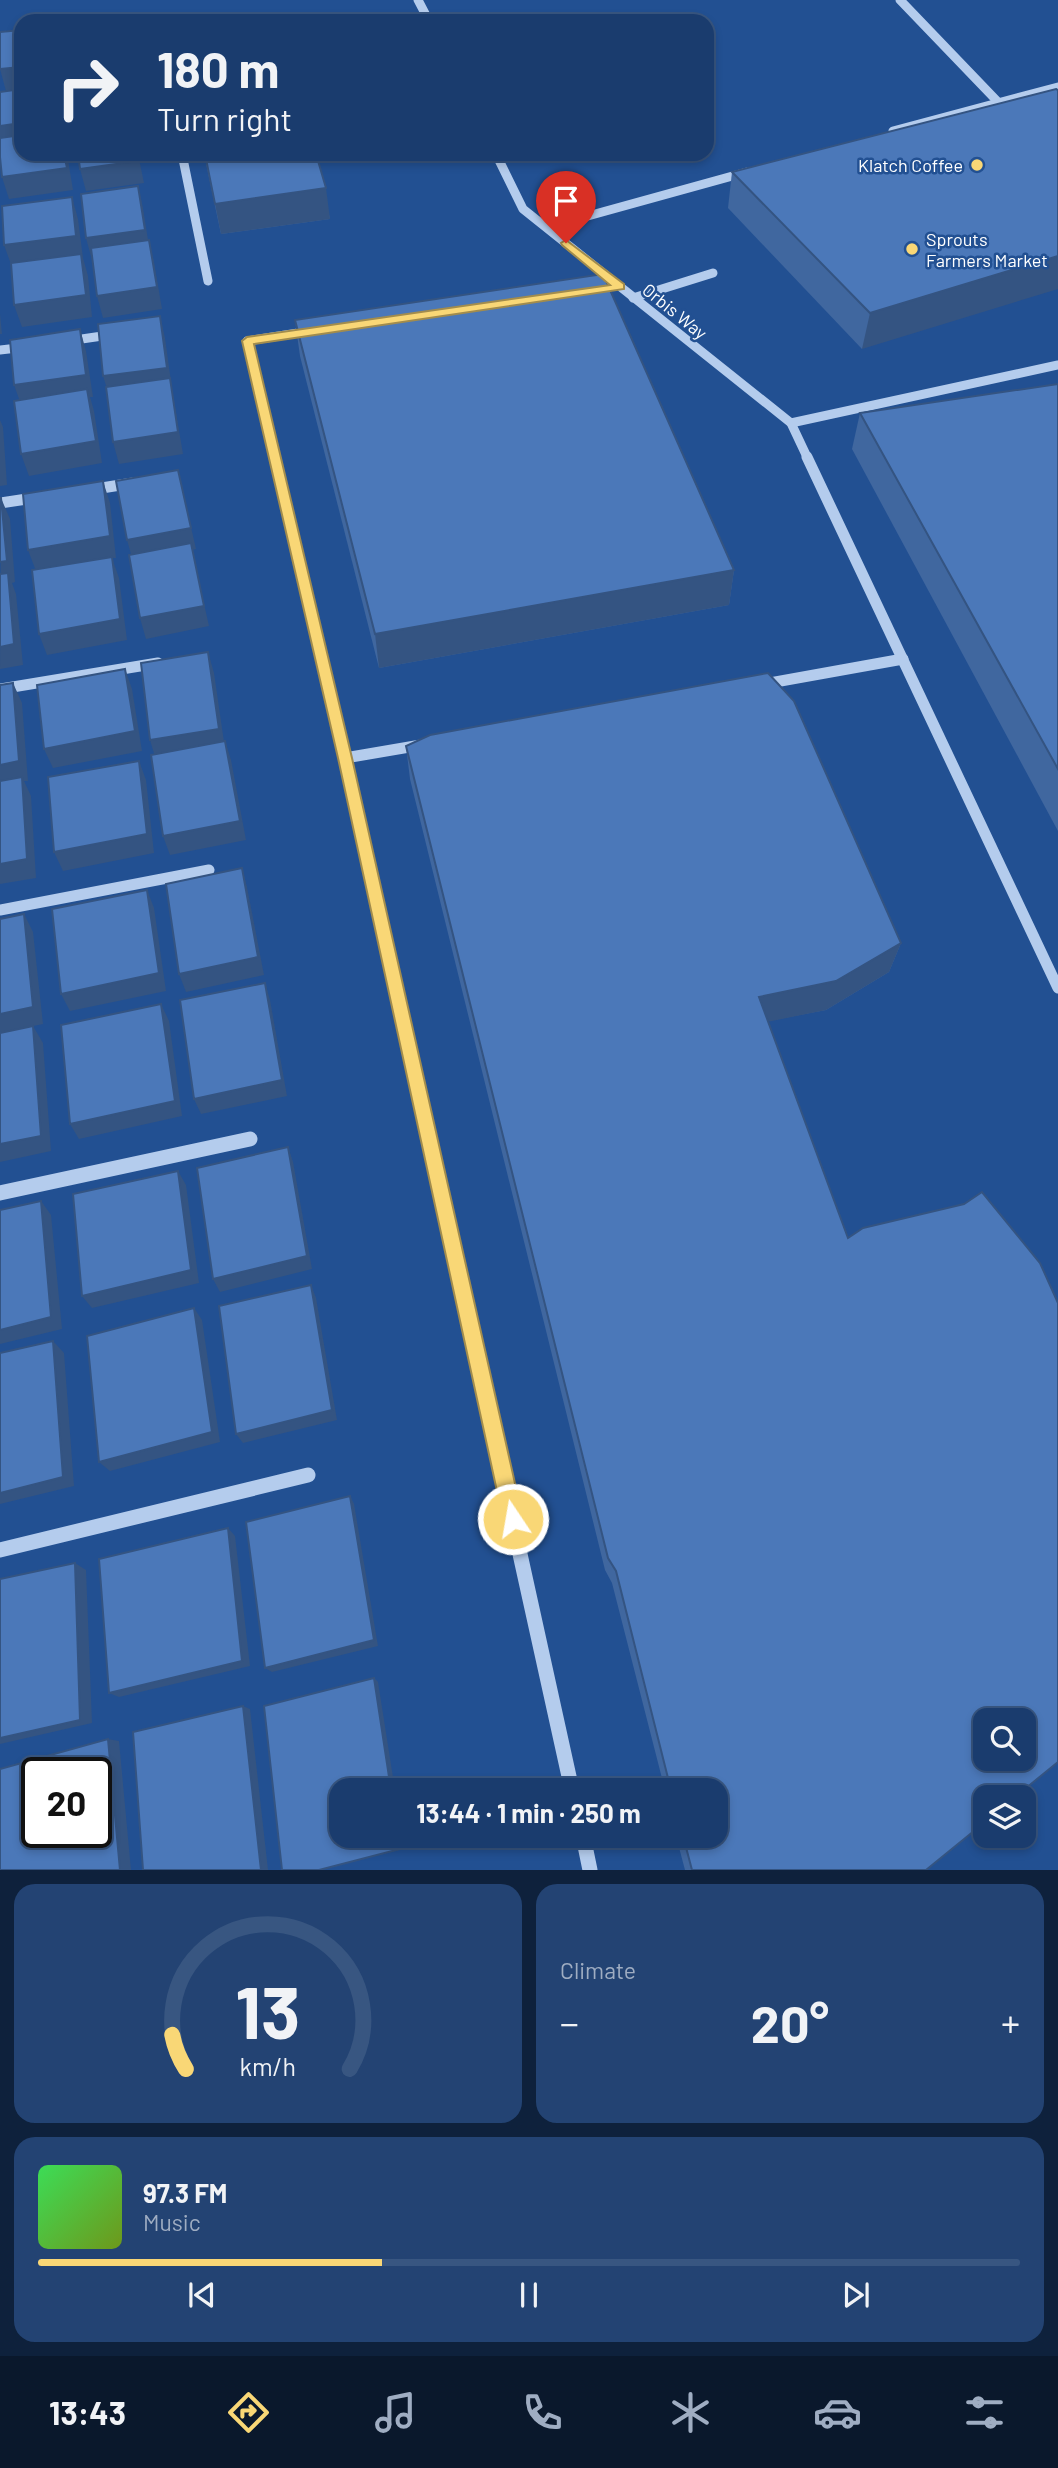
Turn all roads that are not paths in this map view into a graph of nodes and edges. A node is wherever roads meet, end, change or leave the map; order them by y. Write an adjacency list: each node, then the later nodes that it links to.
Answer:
1 (900, 0): 3 (lane)
2 (1058, 87): 3 (lane)
3 (998, 102): 4 (lane)
4 (880, 135)
5 (184, 161): 10 (lane)
6 (499, 161): 8 (lane, Orbis Way)
7 (764, 167): 8 (lane)
8 (548, 228): 11 (lane, Orbis Way)
9 (713, 273): 13 (lane)
10 (208, 281)
11 (620, 287): 12 (lane); 13 (lane, Orbis Way)
12 (606, 289)
13 (633, 298): 20 (lane, Orbis Way)
14 (316, 331): 30 (lane)
15 (129, 332): 16 (lane)
16 (51, 343)
17 (39, 345): 18 (lane)
18 (0, 350)
19 (1058, 365): 20 (lane)
20 (791, 423): 25 (lane)
21 (145, 481): 22 (lane)
22 (79, 491)
23 (53, 495): 24 (lane)
24 (0, 503)
25 (902, 659): 28 (lane); 33 (lane)
26 (169, 661): 27 (lane)
27 (0, 688)
28 (739, 688)
29 (440, 741): 30 (lane)
30 (345, 758): 38 (lane)
31 (209, 870): 32 (lane)
32 (0, 910)
33 (1058, 988)
34 (250, 1139): 35 (lane)
35 (0, 1194)
36 (308, 1475): 37 (lane)
37 (0, 1550)
38 (569, 1778)
39 (585, 1848): 40 (lane)
40 (590, 1870)

